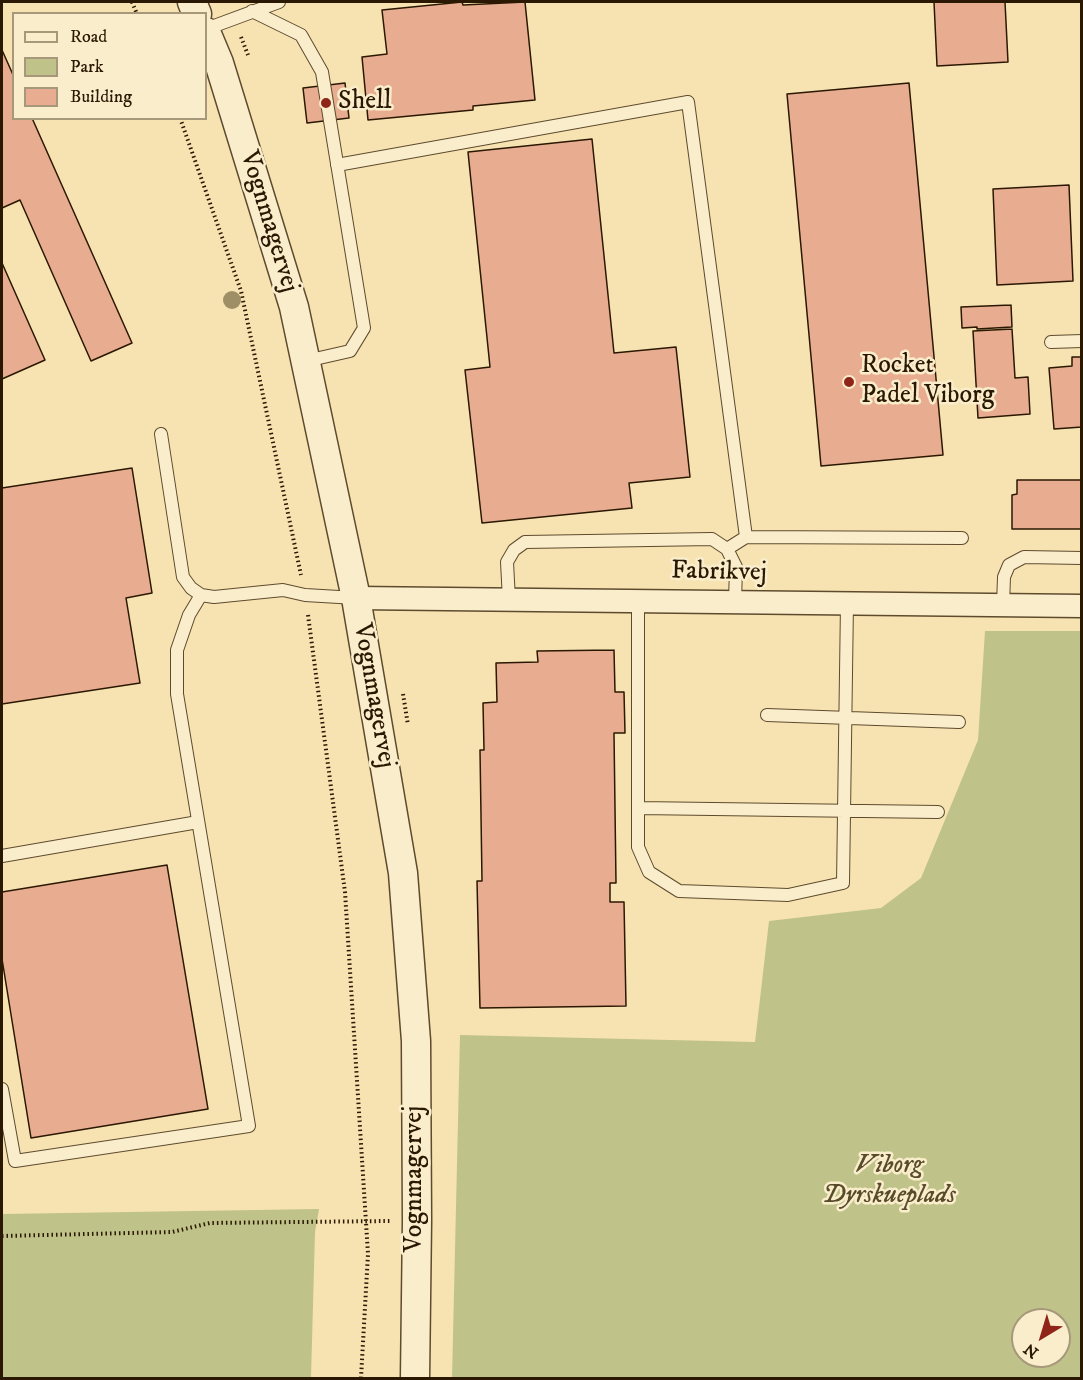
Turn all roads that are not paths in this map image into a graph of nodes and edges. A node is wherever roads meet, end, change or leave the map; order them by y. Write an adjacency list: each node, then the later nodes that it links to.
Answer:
1 (275, 3): 2 (lane)
2 (252, 11): 3 (lane); 5 (lane)
3 (207, 14)
4 (207, 33): 8 (street, Vognmagervej)
5 (337, 165): 8 (lane); 10 (lane)
6 (1082, 340): 7 (lane)
7 (1051, 342)
8 (306, 361): 15 (street, Vognmagervej)
9 (162, 434): 14 (lane)
10 (746, 537): 11 (lane); 12 (lane)
11 (962, 537)
12 (727, 549): 16 (lane); 18 (lane)
13 (1082, 558): 20 (lane)
14 (201, 595): 15 (lane); 28 (lane)
15 (356, 598): 16 (street, Fabrikvej); 31 (street, Vognmagervej)
16 (509, 600): 17 (street, Fabrikvej)
17 (638, 601): 18 (street, Fabrikvej); 25 (lane)
18 (735, 602): 19 (street, Fabrikvej)
19 (847, 603): 20 (street, Fabrikvej); 23 (lane)
20 (1003, 605): 21 (street, Fabrikvej)
21 (1082, 606)
22 (767, 715): 23 (lane)
23 (845, 718): 24 (lane); 26 (lane)
24 (959, 722)
25 (638, 808): 26 (lane); 26 (lane)
26 (844, 811): 27 (lane)
27 (938, 812)
28 (198, 822): 29 (lane); 30 (lane)
29 (2, 856)
30 (2, 1089)
31 (415, 1378)

